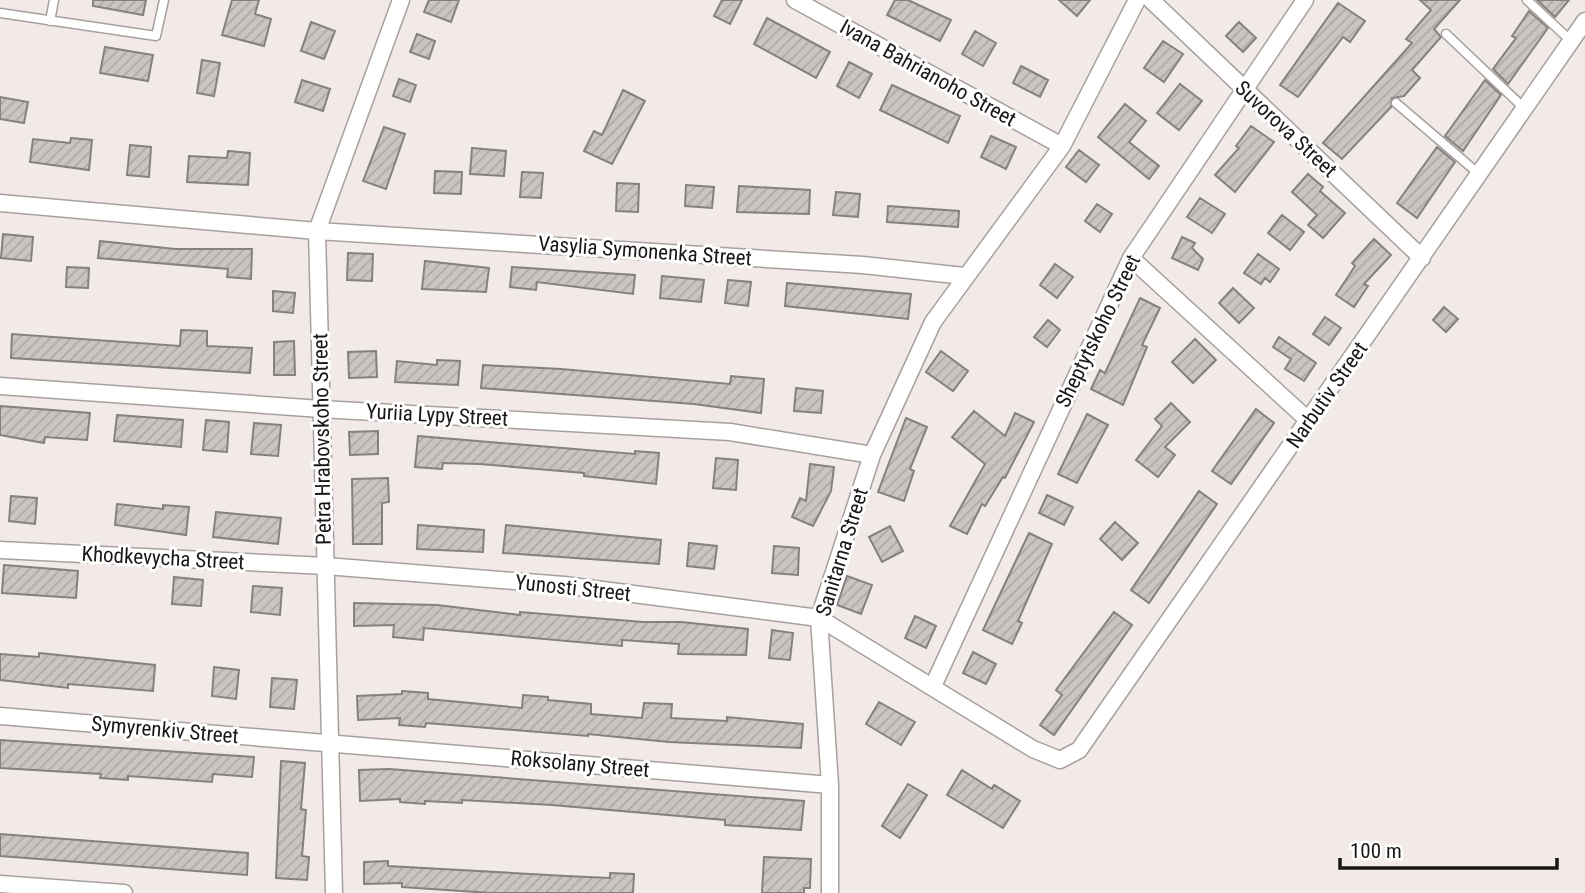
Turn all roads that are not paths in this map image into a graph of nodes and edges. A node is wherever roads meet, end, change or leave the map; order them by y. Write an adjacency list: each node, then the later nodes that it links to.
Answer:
1 (54, 0): 10 (lane)
2 (164, 0): 10 (lane)
3 (401, 0): 20 (street, Petra Hrabovskoho Street)
4 (795, 0): 17 (street, Ivana Bahrianoho Street)
5 (1137, 0): 17 (street)
6 (1151, 0): 14 (street, Suvorova Street)
7 (1305, 0): 14 (street, Sheptytskoho Street)
8 (1527, 0): 13 (lane)
9 (0, 13): 10 (lane)
10 (50, 21)
11 (1585, 21): 13 (street, Narbutiv Street)
12 (1446, 34): 16 (lane)
13 (1570, 40): 16 (street, Narbutiv Street)
14 (1245, 90): 21 (street, Sheptytskoho Street); 22 (street, Suvorova Street)
15 (1396, 103): 18 (lane)
16 (1524, 108): 18 (street, Narbutiv Street)
17 (1062, 146): 23 (street)
18 (1479, 174): 22 (street, Narbutiv Street)
19 (0, 203): 20 (street, Vasylia Symonenka Street)
20 (317, 231): 23 (street, Vasylia Symonenka Street); 25 (street, Petra Hrabovskoho Street)
21 (1131, 258): 26 (street); 31 (street, Sheptytskoho Street)
22 (1422, 258): 26 (street, Narbutiv Street)
23 (964, 276): 27 (street, Sanitarna Street)
24 (0, 386): 25 (street, Yuriia Lypy Street)
25 (321, 409): 27 (street, Yuriia Lypy Street); 29 (street, Petra Hrabovskoho Street)
26 (1309, 421): 31 (street, Narbutiv Street)
27 (872, 455): 30 (street, Sanitarna Street)
28 (0, 550): 29 (street, Khodkevycha Street)
29 (326, 566): 30 (street, Yunosti Street); 33 (street, Petra Hrabovskoho Street)
30 (819, 618): 31 (street); 34 (street, Sanitarna Street)
31 (933, 686)
32 (0, 716): 33 (street, Symyrenkiv Street)
33 (330, 743): 34 (street, Roksolany Street); 37 (street, Petra Hrabovskoho Street)
34 (830, 785): 38 (street, Sanitarna Street)
35 (0, 884): 36 (street)
36 (124, 893)
37 (334, 893)
38 (830, 893)

